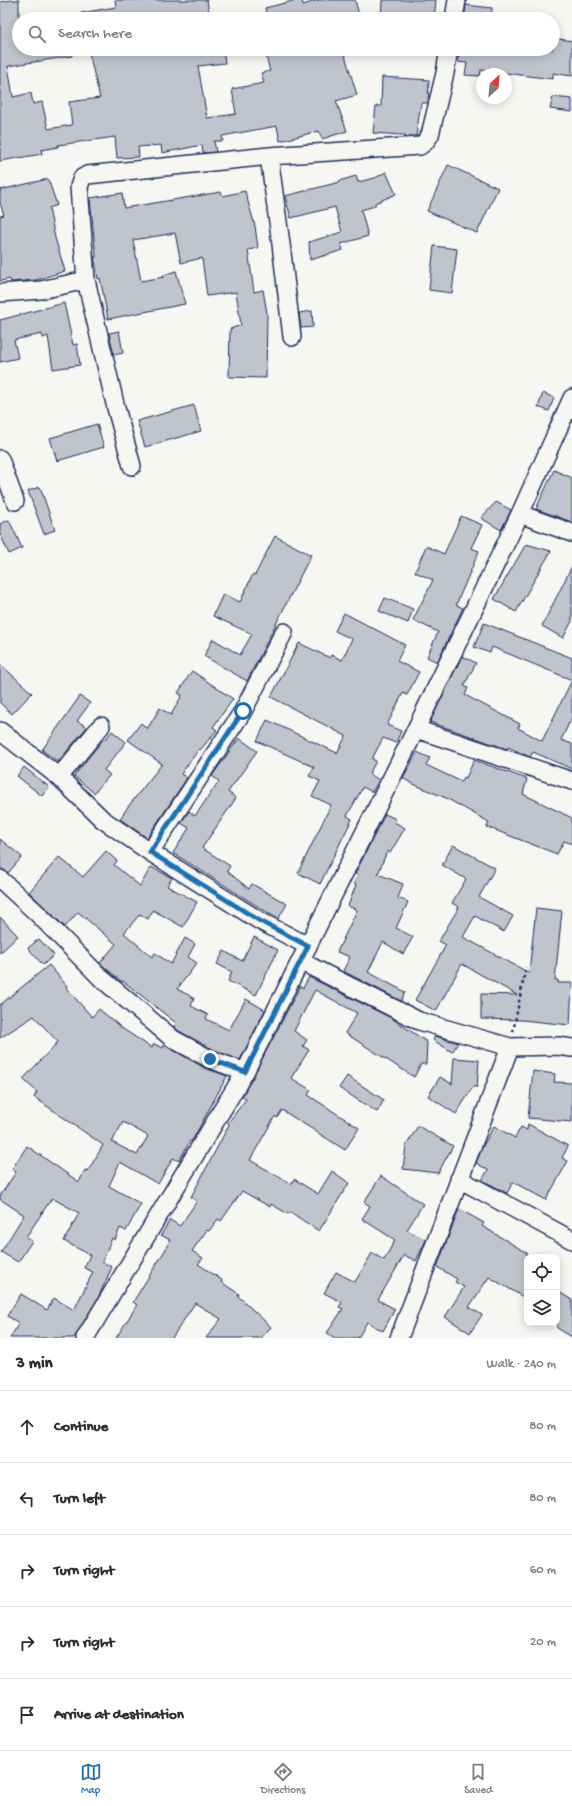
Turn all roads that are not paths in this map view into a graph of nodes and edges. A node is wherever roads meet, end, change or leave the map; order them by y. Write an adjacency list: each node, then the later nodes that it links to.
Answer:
1 (457, 0): 2 (street)
2 (455, 12)
3 (448, 56): 4 (street)
4 (269, 156): 5 (street); 7 (street)
5 (86, 280): 6 (street); 10 (street)
6 (0, 293)
7 (292, 337)
8 (572, 398): 12 (street)
9 (0, 459): 11 (street)
10 (132, 466)
11 (16, 501)
12 (520, 514): 13 (street); 16 (street)
13 (572, 533)
14 (284, 632): 20 (street)
15 (101, 726): 18 (street)
16 (416, 729): 19 (street); 22 (street)
17 (0, 732): 18 (street)
18 (59, 777): 20 (street)
19 (572, 781)
20 (150, 852): 22 (street)
21 (0, 879): 25 (street)
22 (304, 953): 23 (street); 25 (street)
23 (510, 1047): 24 (street); 26 (street)
24 (572, 1048)
25 (245, 1072): 28 (street)
26 (459, 1179): 27 (street); 29 (street)
27 (572, 1240)
28 (86, 1338)
29 (399, 1338)

